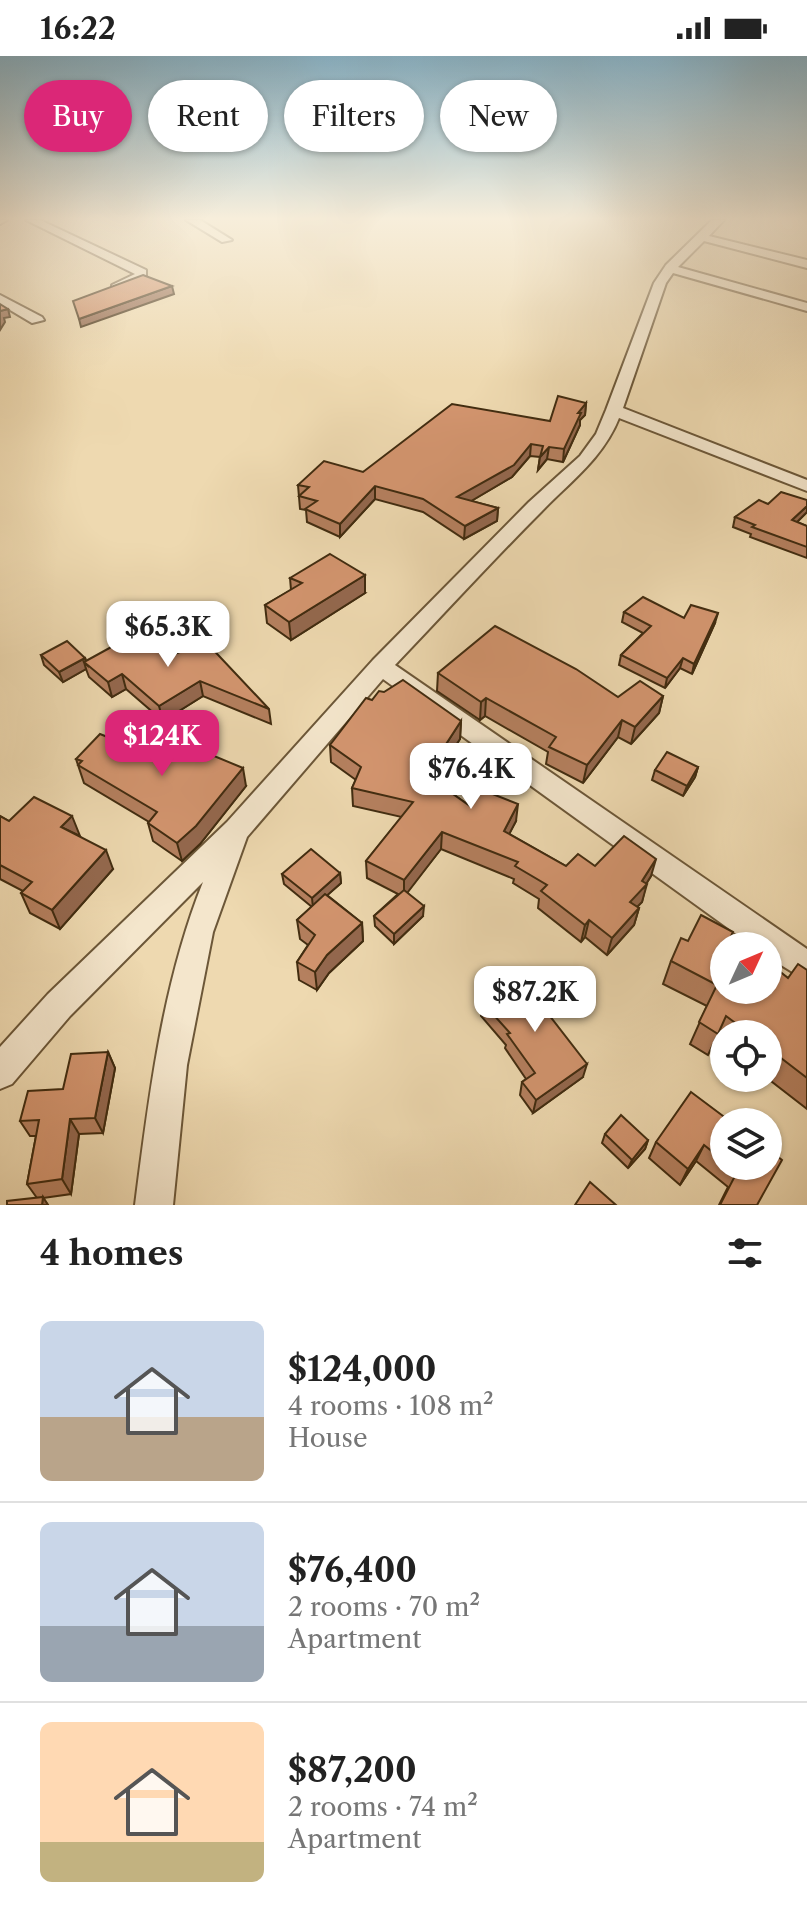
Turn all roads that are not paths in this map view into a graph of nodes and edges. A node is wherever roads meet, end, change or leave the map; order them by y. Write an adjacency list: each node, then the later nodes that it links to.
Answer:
1 (142, 274): 4 (street)
2 (667, 274): 8 (street)
3 (690, 274): 6 (street)
4 (111, 290)
5 (0, 299): 7 (street)
6 (807, 307)
7 (37, 320)
8 (614, 410): 9 (street); 10 (street)
9 (807, 486)
10 (381, 666): 11 (street); 12 (street)
11 (237, 830): 13 (street); 14 (street)
12 (807, 967)
13 (0, 1072)
14 (154, 1205)

